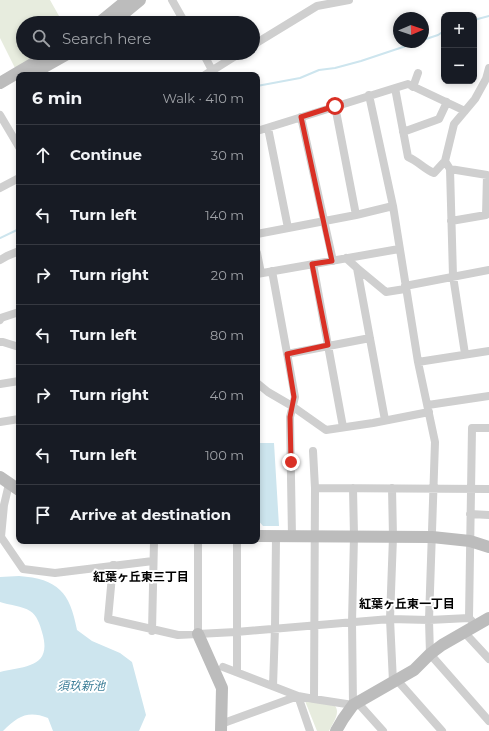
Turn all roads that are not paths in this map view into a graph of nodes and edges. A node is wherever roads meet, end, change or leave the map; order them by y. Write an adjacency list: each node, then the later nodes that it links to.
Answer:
1 (126, 0): 6 (street)
2 (140, 0): 7 (street)
3 (172, 0): 8 (street)
4 (349, 0): 5 (street)
5 (336, 1): 9 (street)
6 (107, 16)
7 (121, 16)
8 (181, 16)
9 (260, 41)
10 (39, 60): 15 (street)
11 (57, 60): 16 (street)
12 (207, 60): 17 (street)
13 (230, 60): 17 (street)
14 (489, 68): 28 (street)
15 (19, 72)
16 (35, 72)
17 (214, 72)
18 (418, 73): 22 (street)
19 (16, 74): 20 (street)
20 (0, 83)
21 (16, 83): 24 (street)
22 (413, 87): 23 (street); 26 (street)
23 (395, 88): 25 (street); 33 (street)
24 (0, 91)
25 (369, 95): 27 (street); 39 (street)
26 (447, 102): 28 (street); 33 (street)
27 (335, 106): 30 (street); 40 (street)
28 (465, 111): 35 (street)
29 (0, 115): 34 (street)
30 (301, 117): 31 (street); 42 (street)
31 (268, 128): 32 (street); 43 (street)
32 (260, 130)
33 (403, 132): 35 (street)
34 (16, 142)
35 (445, 161): 36 (street)
36 (450, 169): 41 (street); 41 (street)
37 (16, 180): 38 (street)
38 (0, 188)
39 (393, 206): 40 (street); 45 (street)
40 (356, 215): 42 (street)
41 (451, 221): 55 (street)
42 (324, 222): 43 (street); 49 (street)
43 (288, 228): 44 (street)
44 (260, 233)
45 (399, 249): 47 (street); 56 (street)
46 (16, 252): 48 (street)
47 (346, 258): 49 (street); 51 (street)
48 (0, 260)
49 (332, 261): 50 (street)
50 (312, 264): 53 (street); 61 (street)
51 (357, 268): 56 (street); 59 (street)
52 (489, 270): 55 (street)
53 (272, 271): 54 (street); 64 (street)
54 (260, 273)
55 (453, 276): 56 (street); 65 (street)
56 (405, 287): 66 (street)
57 (16, 313): 58 (street)
58 (0, 320)
59 (370, 338): 61 (street); 74 (street)
60 (0, 342): 62 (street)
61 (328, 345): 64 (street); 76 (street)
62 (16, 346)
63 (489, 351): 65 (street)
64 (287, 354): 71 (street)
65 (465, 354): 66 (street)
66 (418, 362): 72 (street)
67 (16, 381): 68 (street)
68 (0, 384)
69 (260, 385): 71 (street)
70 (489, 396): 72 (street)
71 (292, 406): 76 (street); 89 (street)
72 (429, 408): 74 (street); 83 (street)
73 (16, 419): 75 (street)
74 (385, 420): 76 (street)
75 (0, 422)
76 (343, 427)
77 (489, 428): 84 (street)
78 (313, 452): 80 (street)
79 (9, 484): 101 (street)
80 (315, 488): 81 (street); 93 (street)
81 (353, 488): 82 (street); 90 (street)
82 (392, 488): 83 (street); 91 (street)
83 (433, 488): 84 (street); 94 (street)
84 (470, 489): 85 (street); 86 (street)
85 (489, 489)
86 (470, 514): 87 (street); 95 (street)
87 (489, 515)
88 (260, 536): 92 (street)
89 (292, 536): 92 (street); 93 (street)
90 (354, 536): 91 (street); 93 (street); 106 (street)
91 (393, 536): 94 (street); 103 (street)
92 (276, 537): 108 (street)
93 (315, 537): 107 (street)
94 (432, 537): 95 (street); 104 (street)
95 (470, 541): 99 (street); 105 (street)
96 (154, 544): 100 (street)
97 (198, 544): 112 (street)
98 (237, 544): 110 (street)
99 (489, 548)
100 (153, 561): 101 (street); 109 (street)
101 (113, 565): 109 (street)
102 (489, 618): 105 (street)
103 (390, 619): 104 (street); 106 (street); 117 (street)
104 (429, 620): 105 (street); 113 (street)
105 (472, 621): 111 (street)
106 (352, 622): 107 (street); 121 (street)
107 (314, 625): 108 (street); 120 (street)
108 (275, 628): 110 (street); 118 (street)
109 (152, 630): 112 (street)
110 (236, 632): 112 (street); 116 (street)
111 (464, 632): 113 (street); 114 (street)
112 (198, 634): 123 (street)
113 (430, 654): 117 (street); 122 (street)
114 (489, 659)
115 (223, 667): 116 (street)
116 (236, 672): 118 (street)
117 (395, 682): 121 (street); 127 (street)
118 (273, 686): 119 (street)
119 (298, 696): 120 (street); 123 (street); 124 (street)
120 (314, 699): 121 (street)
121 (355, 703): 125 (street); 126 (street)
122 (489, 721)
123 (220, 728)
124 (310, 731)
125 (336, 731)
126 (383, 731)
127 (442, 731)

